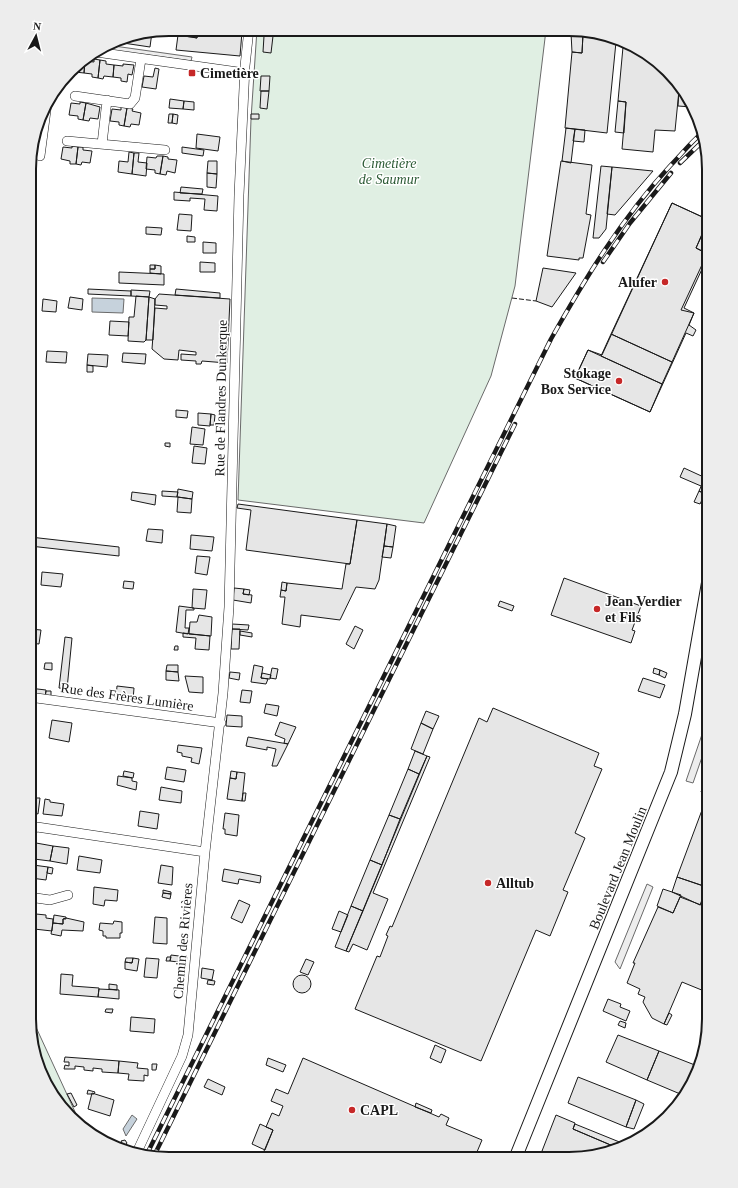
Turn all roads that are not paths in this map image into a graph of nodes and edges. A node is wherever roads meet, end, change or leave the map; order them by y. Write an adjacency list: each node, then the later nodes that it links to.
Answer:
1 (248, 36): 4 (street, Rue de Flandres Dunkerque)
2 (104, 53): 3 (street)
3 (141, 59): 4 (street); 6 (street)
4 (244, 73): 14 (street, Rue de Flandres Dunkerque)
5 (75, 96): 6 (street)
6 (107, 100): 9 (street)
7 (44, 122): 11 (street)
8 (66, 141): 9 (street)
9 (102, 144): 10 (street)
10 (165, 150)
11 (40, 156)
12 (702, 617): 20 (street, Boulevard Jean Moulin)
13 (36, 698): 14 (street, Rue des Frères Lumière)
14 (220, 723): 16 (street, Chemin des Rivières)
15 (36, 828): 16 (street)
16 (205, 852): 19 (street, Chemin des Rivières)
17 (68, 895): 18 (street)
18 (36, 898)
19 (139, 1148)
20 (519, 1152)

